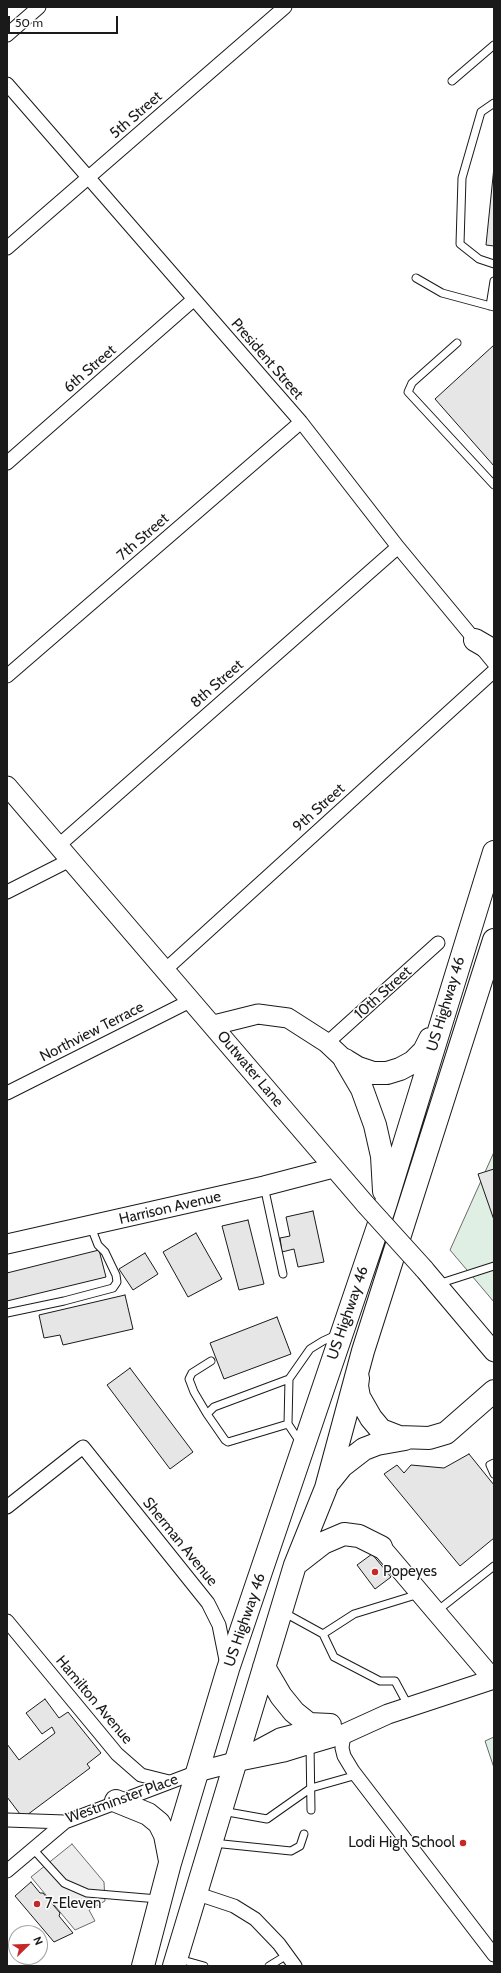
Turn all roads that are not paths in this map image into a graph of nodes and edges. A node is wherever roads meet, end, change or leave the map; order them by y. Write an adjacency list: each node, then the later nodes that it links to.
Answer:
1 (39, 7): 3 (street)
2 (285, 7): 8 (street, 5th Street)
3 (7, 35)
4 (494, 45): 5 (lane)
5 (452, 81)
6 (7, 84): 8 (street, President Street)
7 (494, 103): 10 (lane)
8 (88, 178): 9 (street, 5th Street); 13 (street, President Street)
9 (7, 248)
10 (494, 264)
11 (416, 278): 14 (lane)
12 (494, 280): 14 (lane)
13 (193, 300): 16 (street, President Street); 17 (street, 6th Street)
14 (492, 307)
15 (457, 343): 18 (lane)
16 (301, 422): 19 (street, President Street); 24 (street, 7th Street)
17 (7, 463)
18 (494, 485)
19 (398, 546): 20 (street, President Street); 26 (street, 8th Street)
20 (475, 640): 21 (highway); 22 (street, President Street)
21 (494, 651)
22 (494, 663)
23 (494, 671): 32 (street, 9th Street)
24 (7, 676)
25 (7, 786): 26 (street, Outwater Lane)
26 (58, 846): 28 (street, Outwater Lane)
27 (494, 852): 34 (highway, US Highway 46)
28 (70, 860): 29 (street); 32 (street, Outwater Lane)
29 (7, 892)
30 (494, 940): 49 (highway, US Highway 46)
31 (438, 943): 36 (street, 10th Street)
32 (165, 970): 33 (street, Outwater Lane)
33 (192, 1000): 35 (street, Outwater Lane); 38 (street, Northview Terrace)
34 (444, 1010): 37 (highway); 41 (highway, US Highway 46)
35 (214, 1025): 36 (street); 39 (street, Outwater Lane)
36 (327, 1043): 37 (street)
37 (345, 1060): 41 (highway)
38 (7, 1093)
39 (333, 1168): 40 (street, Harrison Avenue); 41 (street, Outwater Lane)
40 (264, 1186): 42 (street, Harrison Avenue); 45 (lane)
41 (375, 1206): 46 (street, Outwater Lane, bridge); 48 (highway, US Highway 46)
42 (91, 1225): 43 (street, Harrison Avenue); 47 (lane)
43 (7, 1244)
44 (494, 1266): 46 (lane)
45 (283, 1274)
46 (436, 1285): 50 (street, Outwater Lane)
47 (7, 1313)
48 (342, 1332): 52 (lane); 57 (highway, US Highway 46)
49 (363, 1351): 56 (highway); 60 (highway, US Highway 46)
50 (494, 1352)
51 (211, 1360): 54 (lane)
52 (289, 1379): 54 (lane); 55 (lane)
53 (494, 1391): 56 (highway)
54 (207, 1414): 55 (lane)
55 (288, 1424): 57 (lane)
56 (410, 1438): 60 (highway)
57 (303, 1447): 71 (highway, US Highway 46)
58 (494, 1463): 59 (lane)
59 (494, 1474)
60 (326, 1488): 63 (highway, US Highway 46)
61 (7, 1507): 71 (street, Sherman Avenue)
62 (381, 1547): 63 (highway); 65 (street)
63 (295, 1565): 66 (highway, US Highway 46)
64 (494, 1566): 67 (lane)
65 (421, 1594): 67 (street); 69 (lane)
66 (281, 1611): 69 (lane); 70 (highway, US Highway 46)
67 (436, 1611): 72 (street)
68 (7, 1621): 79 (street, Hamilton Avenue)
69 (323, 1634): 73 (lane)
70 (264, 1667): 74 (highway); 76 (highway, US Highway 46)
71 (228, 1669): 77 (highway, US Highway 46)
72 (493, 1679): 73 (street, Westminster Place)
73 (409, 1707): 74 (street, Westminster Place)
74 (337, 1729): 75 (street, Westminster Place); 76 (street, Westminster Place); 78 (street)
75 (310, 1744): 76 (street, Westminster Place); 80 (lane)
76 (235, 1762): 77 (street, Westminster Place); 82 (highway, US Highway 46)
77 (197, 1772): 79 (street, Westminster Place); 89 (highway, US Highway 46)
78 (357, 1775): 80 (lane); 94 (street)
79 (169, 1782): 81 (street, Westminster Place)
80 (311, 1788): 82 (lane); 83 (lane)
81 (116, 1801): 85 (street, Westminster Place); 89 (highway)
82 (220, 1810): 87 (highway, US Highway 46)
83 (311, 1810)
84 (7, 1820): 85 (street, Westminster Place)
85 (65, 1822): 88 (street)
86 (304, 1834): 87 (lane)
87 (210, 1843): 91 (highway, US Highway 46)
88 (33, 1849): 90 (street); 92 (lane)
89 (170, 1863): 92 (highway, US Highway 46)
90 (7, 1871)
91 (195, 1893): 93 (street); 95 (highway, US Highway 46)
92 (160, 1899): 96 (highway, US Highway 46)
93 (287, 1955): 98 (lane); 99 (street)
94 (494, 1955)
95 (175, 1962): 97 (lane)
96 (143, 1966)
97 (204, 1966)
98 (269, 1966)
99 (295, 1966)

